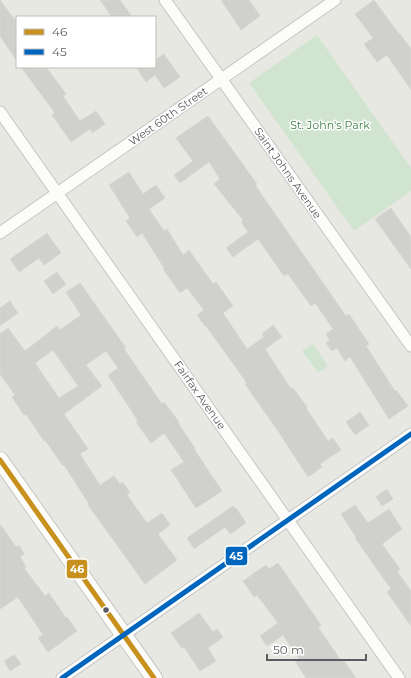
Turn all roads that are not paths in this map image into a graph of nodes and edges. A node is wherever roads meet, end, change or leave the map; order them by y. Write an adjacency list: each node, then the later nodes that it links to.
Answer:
1 (165, 0): 3 (street, Saint Johns Avenue)
2 (335, 0): 3 (street, West 60th Street)
3 (221, 79): 5 (street, West 60th Street); 7 (street, Saint Johns Avenue)
4 (0, 112): 5 (street, Fairfax Avenue)
5 (57, 193): 6 (street, West 60th Street); 10 (street, Fairfax Avenue)
6 (0, 233)
7 (411, 346)
8 (411, 434): 10 (street)
9 (0, 460): 11 (street)
10 (288, 520): 11 (street); 14 (street, Fairfax Avenue)
11 (124, 635): 12 (street); 13 (street)
12 (62, 678)
13 (154, 678)
14 (399, 678)

